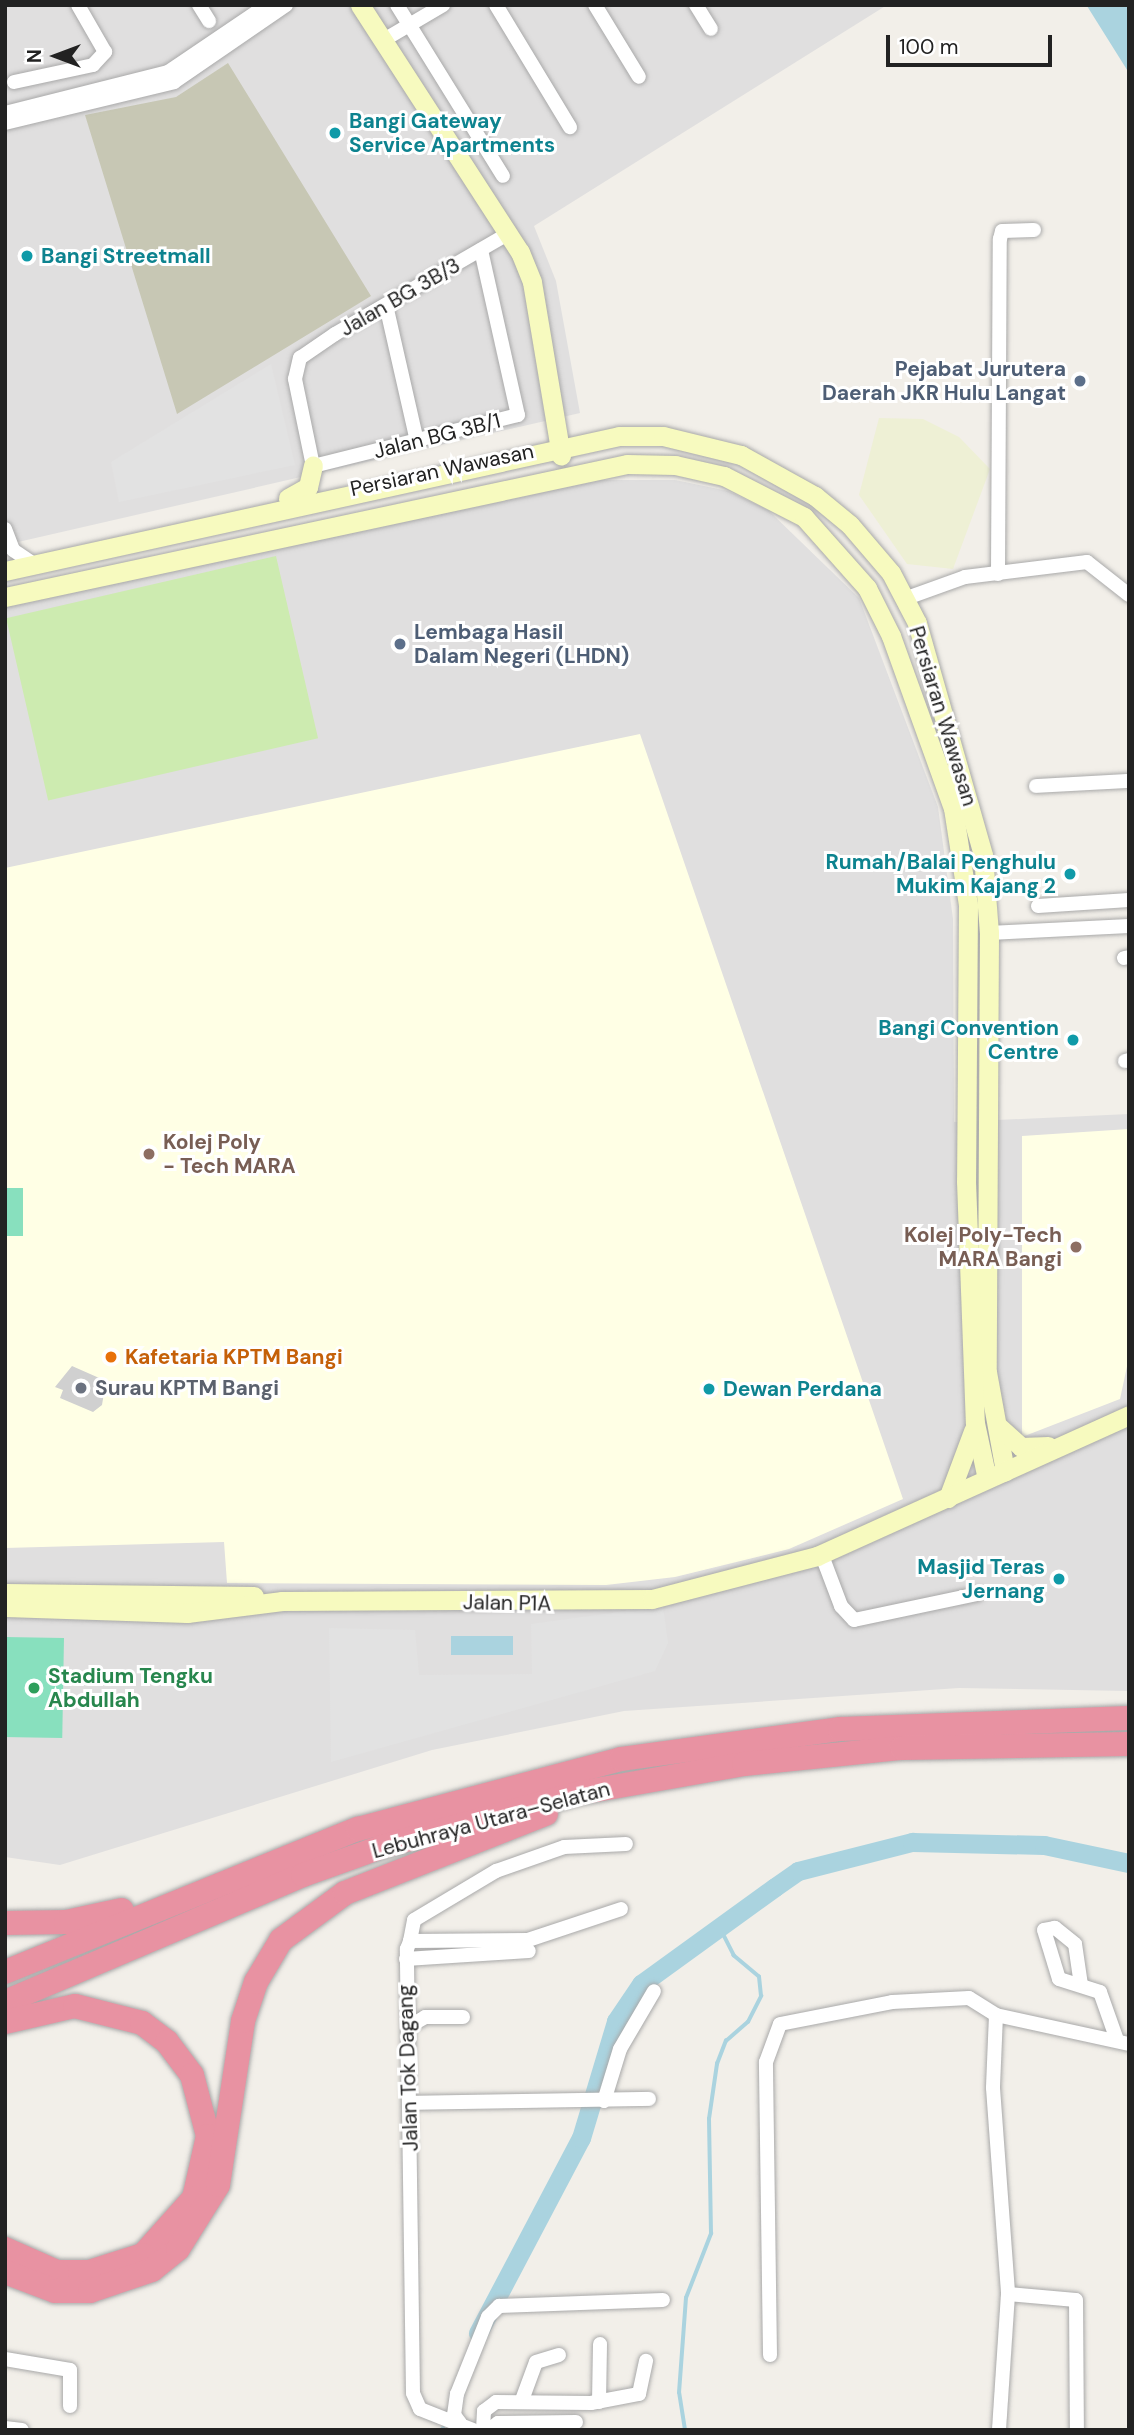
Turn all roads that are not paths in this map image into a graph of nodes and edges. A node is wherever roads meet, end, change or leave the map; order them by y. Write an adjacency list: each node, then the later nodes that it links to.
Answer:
1 (78, 5): 16 (street)
2 (199, 5): 11 (street)
3 (267, 5): 17 (street)
4 (286, 5): 18 (street)
5 (360, 5): 14 (main road)
6 (397, 5): 12 (street)
7 (443, 5): 12 (street)
8 (496, 5): 19 (street)
9 (595, 5): 15 (street)
10 (696, 5): 13 (street)
11 (209, 21)
12 (409, 25): 14 (street); 20 (street)
13 (711, 29)
14 (383, 41): 22 (main road)
15 (639, 77)
16 (14, 82)
17 (5, 113)
18 (5, 122)
19 (570, 127)
20 (503, 176)
21 (1034, 230): 36 (street)
22 (509, 233): 23 (street, Jalan BG 3B/3); 25 (main road)
23 (481, 250): 24 (street, Jalan BG 3B/3); 27 (street, Jalan BG 3B/1)
24 (386, 305): 27 (street); 30 (street, Jalan BG 3B/3)
25 (555, 419): 26 (main road); 28 (main road); 29 (main road)
26 (588, 440): 28 (main road, Persiaran Wawasan); 40 (main road, Persiaran Wawasan)
27 (417, 441): 30 (street, Jalan BG 3B/1)
28 (559, 444): 29 (main road, Persiaran Wawasan); 31 (main road)
29 (530, 451): 32 (main road, Persiaran Wawasan)
30 (313, 466): 32 (main road)
31 (563, 473): 37 (main road, Persiaran Wawasan); 39 (main road, Persiaran Wawasan)
32 (272, 507): 34 (main road, Persiaran Wawasan)
33 (5, 529): 34 (street)
34 (34, 564): 35 (main road, Persiaran Wawasan)
35 (5, 570)
36 (998, 574): 38 (street); 40 (street)
37 (867, 588): 40 (main road); 41 (main road, Persiaran Wawasan)
38 (1129, 595)
39 (5, 597)
40 (904, 599): 41 (main road); 48 (main road, Persiaran Wawasan)
41 (891, 636): 45 (main road, Persiaran Wawasan)
42 (1129, 781): 43 (street)
43 (1036, 786)
44 (1129, 900): 46 (street)
45 (968, 905): 48 (main road); 49 (main road, Persiaran Wawasan)
46 (1038, 906)
47 (1129, 926): 48 (street)
48 (989, 933): 49 (main road); 50 (main road, Persiaran Wawasan)
49 (968, 977): 51 (main road, Persiaran Wawasan)
50 (985, 1142): 51 (main road); 52 (main road, Persiaran Wawasan)
51 (965, 1181): 52 (main road); 54 (main road, Persiaran Wawasan)
52 (986, 1218): 54 (main road, Persiaran Wawasan)
53 (1129, 1415): 55 (main road)
54 (984, 1421): 55 (main road); 56 (main road, Persiaran Wawasan); 57 (main road, Persiaran Wawasan); 58 (main road)
55 (1069, 1441): 56 (main road, Jalan P1A)
56 (1005, 1471): 57 (main road, Jalan P1A)
57 (987, 1479): 58 (main road, Jalan P1A)
58 (948, 1498): 59 (main road, Jalan P1A)
59 (821, 1553): 61 (street); 62 (main road, Jalan P1A)
60 (5, 1593): 62 (main road)
61 (977, 1594)
62 (282, 1601): 63 (main road, Jalan P1A)
63 (5, 1607)
64 (1129, 1718): 67 (highway, Lebuhraya Utara–Selatan)
65 (1129, 1744): 66 (highway, Lebuhraya Utara–Selatan)
66 (605, 1789): 77 (highway, Lebuhraya Utara–Selatan); 87 (highway)
67 (358, 1829): 70 (highway); 74 (highway, Lebuhraya Utara–Selatan)
68 (626, 1844): 71 (street, Jalan Tok Dagang)
69 (621, 1909): 71 (street)
70 (5, 1923)
71 (410, 1941): 73 (street, Jalan Tok Dagang)
72 (529, 1951): 73 (street)
73 (405, 1959): 81 (street, Jalan Tok Dagang)
74 (5, 1972)
75 (1081, 1985): 82 (street)
76 (654, 1991): 84 (street)
77 (5, 2002)
78 (996, 2015): 82 (street); 88 (street); 92 (street)
79 (463, 2017): 81 (street)
80 (5, 2022): 86 (highway)
81 (408, 2027): 85 (street, Jalan Tok Dagang)
82 (1123, 2042)
83 (649, 2099): 84 (street)
84 (595, 2101): 85 (street)
85 (409, 2103): 99 (street, Jalan Tok Dagang)
86 (5, 2249)
87 (5, 2272)
88 (1008, 2294): 104 (street); 105 (street)
89 (663, 2300): 99 (street)
90 (600, 2344): 96 (street)
91 (559, 2355): 95 (street)
92 (770, 2355)
93 (5, 2359): 97 (street)
94 (646, 2361): 96 (street)
95 (522, 2400): 96 (street); 102 (street)
96 (599, 2402)
97 (71, 2406)
98 (576, 2422): 103 (street)
99 (466, 2426)
100 (5, 2428): 101 (street)
101 (22, 2430)
102 (483, 2430)
103 (488, 2430)
104 (999, 2430)
105 (1077, 2430)

